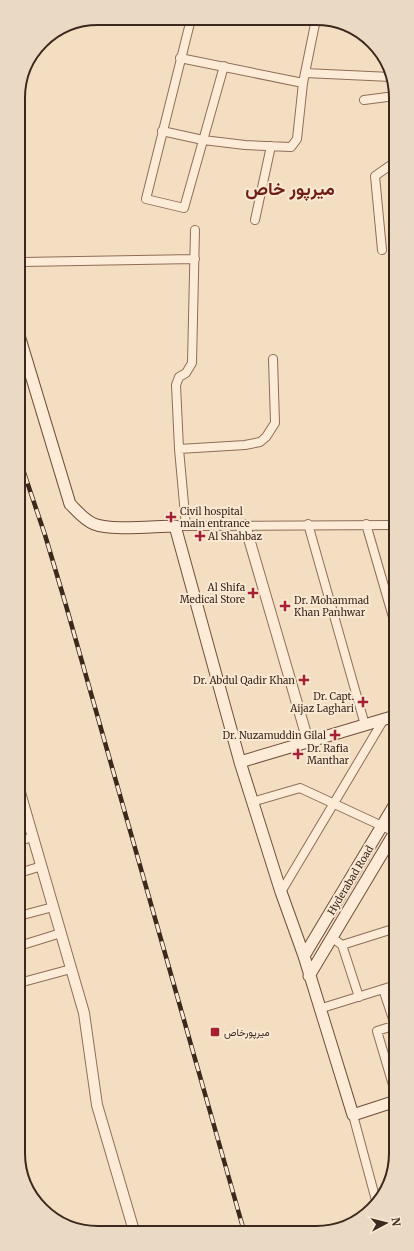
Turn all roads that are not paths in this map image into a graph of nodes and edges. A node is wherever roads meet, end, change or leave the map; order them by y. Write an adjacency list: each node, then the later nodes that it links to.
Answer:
1 (189, 25): 3 (street)
2 (315, 25): 5 (street)
3 (180, 58): 4 (street); 10 (street)
4 (224, 66): 7 (street); 11 (street)
5 (305, 73): 6 (street); 7 (street)
6 (386, 76)
7 (303, 83): 12 (street)
8 (389, 97): 9 (street)
9 (364, 100)
10 (162, 131): 11 (street); 11 (street)
11 (202, 140): 12 (street)
12 (271, 146): 14 (street)
13 (389, 166): 16 (street)
14 (255, 220)
15 (195, 230): 17 (street)
16 (382, 250)
17 (195, 259): 18 (street); 21 (street)
18 (25, 262)
19 (25, 355): 26 (main road)
20 (273, 359): 21 (street)
21 (179, 449): 26 (street)
22 (308, 524): 23 (street); 25 (street); 30 (street)
23 (366, 524): 24 (street); 27 (street)
24 (389, 524)
25 (245, 525): 26 (street); 31 (street)
26 (180, 526): 32 (main road)
27 (389, 603)
28 (389, 718): 29 (main road)
29 (384, 719): 30 (main road); 34 (street)
30 (365, 725): 31 (main road)
31 (308, 741): 32 (main road)
32 (240, 762): 33 (main road)
33 (252, 802): 34 (street); 44 (main road)
34 (335, 804): 37 (street); 44 (street)
35 (389, 814): 37 (main road, Hyderabad Road)
36 (25, 817): 39 (street)
37 (382, 826): 38 (street); 52 (main road, Hyderabad Road)
38 (389, 829)
39 (33, 837): 40 (street); 42 (street)
40 (25, 839)
41 (389, 842): 49 (main road, Hyderabad Road)
42 (42, 866): 43 (street); 45 (street)
43 (25, 871)
44 (281, 892): 52 (main road)
45 (54, 907): 46 (street); 48 (street)
46 (25, 914)
47 (389, 930): 51 (street)
48 (61, 933): 50 (street); 53 (street)
49 (331, 937): 51 (street); 54 (main road, Hyderabad Road)
50 (25, 944)
51 (342, 945): 58 (street)
52 (304, 956): 54 (main road)
53 (71, 969): 55 (street); 66 (street)
54 (309, 976): 60 (main road)
55 (25, 981)
56 (389, 987): 57 (street)
57 (384, 989): 58 (street); 59 (street)
58 (359, 996): 60 (street)
59 (389, 1004)
60 (319, 1009): 64 (main road)
61 (389, 1027): 62 (street)
62 (389, 1071)
63 (389, 1103): 64 (main road)
64 (352, 1115): 65 (street)
65 (375, 1196)
66 (133, 1226)

